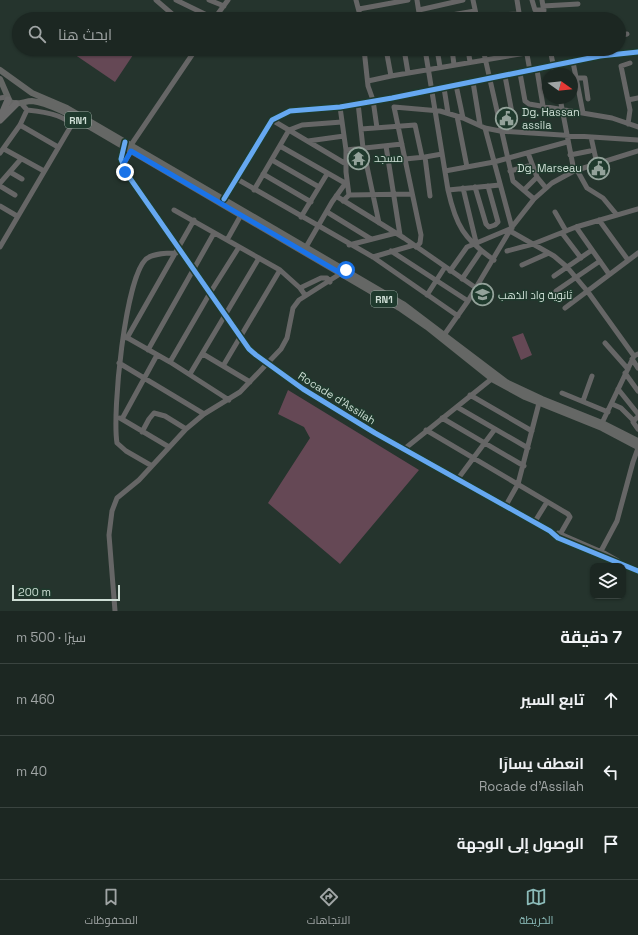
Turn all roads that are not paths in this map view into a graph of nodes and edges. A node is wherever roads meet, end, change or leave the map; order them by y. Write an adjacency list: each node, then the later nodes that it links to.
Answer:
1 (156, 0): 19 (street)
2 (176, 0): 20 (street)
3 (209, 0): 16 (street)
4 (228, 0): 16 (street)
5 (356, 0): 17 (street)
6 (408, 0): 17 (street)
7 (417, 0): 18 (street)
8 (462, 0): 12 (street)
9 (473, 0): 23 (street)
10 (517, 0): 24 (street)
11 (532, 0): 15 (street)
12 (453, 1): 18 (street)
13 (567, 2): 14 (street); 15 (street)
14 (578, 4)
15 (543, 5)
16 (224, 6): 21 (street)
17 (359, 9): 22 (street)
18 (419, 10)
19 (170, 12)
20 (200, 12)
21 (219, 12)
22 (360, 12)
23 (475, 12)
24 (518, 12)
25 (638, 52): 26 (street)
26 (626, 53)
27 (191, 56): 103 (street)
28 (365, 56): 59 (street)
29 (387, 56): 54 (street)
30 (405, 56): 52 (street)
31 (426, 56): 48 (street)
32 (438, 56): 46 (street)
33 (453, 56): 44 (street)
34 (469, 56): 41 (street)
35 (484, 56): 40 (street)
36 (511, 56): 40 (street)
37 (527, 56): 51 (street)
38 (552, 56): 45 (street)
39 (600, 56): 42 (street)
40 (485, 59): 41 (street); 56 (street)
41 (470, 62): 44 (street)
42 (573, 62): 45 (street); 47 (street)
43 (630, 63): 71 (street)
44 (454, 65): 46 (street)
45 (554, 66): 50 (street)
46 (440, 67): 48 (street)
47 (574, 68)
48 (428, 69): 52 (street); 65 (street)
49 (0, 70): 61 (main road, RN1)
50 (537, 70): 51 (street); 76 (street)
51 (530, 71): 53 (street)
52 (408, 73): 54 (street)
53 (520, 73): 55 (street); 76 (street)
54 (391, 76): 59 (street)
55 (505, 76): 56 (street); 80 (street)
56 (488, 78): 60 (street); 95 (street)
57 (578, 78): 70 (street)
58 (0, 79): 67 (main road)
59 (368, 81): 69 (street)
60 (473, 82): 62 (street); 90 (street)
61 (17, 83): 64 (main road, RN1); 67 (main road)
62 (456, 85): 63 (street); 83 (street)
63 (444, 88): 65 (street); 82 (street)
64 (25, 89): 72 (main road); 103 (main road, RN1)
65 (431, 89): 69 (street); 79 (street)
66 (578, 89): 70 (street)
67 (3, 97): 72 (main road, RN1); 84 (highway)
68 (638, 98): 71 (street)
69 (374, 100): 73 (street); 92 (street)
70 (580, 100): 81 (street)
71 (628, 100): 87 (street)
72 (20, 103): 78 (street); 84 (highway); 103 (main road, RN1)
73 (358, 103): 75 (street); 93 (street)
74 (561, 104): 77 (street)
75 (340, 106): 85 (street); 86 (street)
76 (543, 106): 77 (street)
77 (562, 108): 81 (street); 96 (street)
78 (27, 110): 89 (street); 106 (street)
79 (434, 111): 82 (street); 88 (street); 113 (street)
80 (512, 113)
81 (582, 113): 87 (street)
82 (448, 114): 83 (street)
83 (460, 117): 90 (street); 125 (street)
84 (0, 119)
85 (272, 120): 94 (street); 135 (street)
86 (342, 122): 94 (street); 97 (street)
87 (628, 124): 91 (street)
88 (398, 125): 92 (street); 102 (street); 115 (street)
89 (20, 126): 106 (street); 109 (street)
90 (483, 126): 95 (street); 120 (street)
91 (638, 127)
92 (377, 128): 93 (street)
93 (361, 129): 107 (street)
94 (289, 130): 100 (street); 104 (street)
95 (500, 131): 96 (street); 116 (street)
96 (565, 134): 98 (street); 101 (street)
97 (344, 136): 100 (street); 108 (street)
98 (591, 136): 99 (street); 122 (street)
99 (638, 140)
100 (308, 141): 121 (street)
101 (567, 142): 112 (street); 114 (street)
102 (402, 144): 105 (street); 118 (street)
103 (129, 146): 123 (street); 123 (street, Rocade d'Assilah); 154 (main road, RN1); 163 (main road, RN1)
104 (280, 146): 119 (street); 132 (street)
105 (386, 146): 107 (street); 148 (street)
106 (58, 147): 127 (street)
107 (363, 148): 108 (street); 151 (street)
108 (346, 150): 121 (street)
109 (2, 151): 117 (street)
110 (590, 151): 114 (street)
111 (638, 151): 122 (street)
112 (528, 153): 116 (street); 124 (street)
113 (442, 154): 115 (street); 128 (street)
114 (570, 155): 126 (street)
115 (424, 157): 118 (street); 153 (street)
116 (507, 158): 120 (street); 129 (street)
117 (21, 159): 127 (street); 130 (street)
118 (405, 159): 149 (street)
119 (272, 160): 131 (street); 140 (street)
120 (494, 162): 125 (street); 138 (street)
121 (346, 164): 136 (street)
122 (597, 164): 126 (street)
123 (123, 165): 186 (street, Rocade d'Assilah)
124 (532, 165): 129 (street); 133 (street)
125 (467, 167): 128 (street)
126 (576, 170): 143 (street); 164 (street)
127 (44, 171): 165 (street)
128 (445, 171): 145 (street)
129 (510, 171): 146 (street)
130 (10, 172): 134 (street); 137 (street)
131 (263, 174): 144 (street); 157 (street)
132 (327, 174): 136 (street); 140 (street)
133 (537, 177): 143 (street); 146 (street)
134 (22, 179)
135 (237, 179): 144 (street); 154 (street)
136 (346, 182): 150 (street); 152 (street)
137 (0, 184): 147 (street)
138 (500, 185): 139 (street); 172 (street)
139 (488, 186): 141 (street); 141 (street)
140 (319, 187): 157 (street)
141 (475, 187): 142 (street)
142 (463, 188): 145 (street); 178 (street)
143 (546, 188): 155 (street)
144 (254, 190): 166 (street)
145 (448, 190): 178 (street)
146 (524, 190): 155 (street)
147 (15, 194)
148 (392, 194): 149 (street); 151 (street); 175 (street)
149 (412, 194): 181 (street)
150 (349, 195): 151 (street); 156 (street)
151 (374, 195): 169 (street)
152 (336, 196): 156 (street); 161 (street)
153 (430, 196)
154 (224, 199): 184 (main road, RN1)
155 (534, 199): 172 (street)
156 (343, 201): 169 (street)
157 (311, 202): 166 (street)
158 (0, 206): 165 (street)
159 (638, 209): 164 (street)
160 (174, 210): 167 (street)
161 (327, 212): 170 (street); 176 (street)
162 (555, 212): 173 (street)
163 (241, 215): 177 (street); 203 (main road, RN1)
164 (617, 215): 168 (street)
165 (17, 216): 182 (street)
166 (302, 217): 170 (street)
167 (194, 220): 174 (street); 186 (street)
168 (600, 220): 171 (street); 196 (street)
169 (379, 223): 175 (street)
170 (318, 227): 180 (street); 184 (street)
171 (576, 227): 173 (street); 185 (street)
172 (511, 229): 178 (street); 179 (street); 195 (street)
173 (564, 232): 179 (street); 194 (street)
174 (214, 233): 177 (street); 202 (street)
175 (398, 234): 176 (street); 181 (street)
176 (371, 239): 180 (street)
177 (226, 240): 183 (street)
178 (474, 243): 188 (street); 200 (street)
179 (533, 244): 189 (street); 190 (street)
180 (349, 245): 192 (street)
181 (415, 246): 187 (street); 200 (street)
182 (0, 247)
183 (239, 247): 193 (street); 214 (street)
184 (306, 247): 203 (main road, RN1)
185 (592, 250): 194 (street); 197 (street)
186 (177, 251): 202 (street, Rocade d'Assilah); 223 (street); 223 (street)
187 (391, 251): 192 (street); 208 (street)
188 (481, 251): 195 (street); 207 (street)
189 (507, 251)
190 (549, 253): 198 (street); 199 (street)
191 (638, 254): 196 (street)
192 (373, 257): 216 (street)
193 (259, 258): 201 (street); 219 (street)
194 (581, 258): 199 (street)
195 (494, 260): 211 (street)
196 (628, 260): 204 (street)
197 (600, 261): 204 (street); 206 (street)
198 (522, 265)
199 (567, 267): 205 (street); 206 (street)
200 (447, 269): 207 (street); 208 (street)
201 (280, 270): 210 (street); 221 (street)
202 (194, 271): 214 (street, Rocade d'Assilah); 225 (street)
203 (344, 272): 209 (street); 222 (main road, RN1)
204 (609, 274): 213 (street)
205 (554, 276)
206 (576, 278): 212 (street); 213 (street)
207 (462, 279): 211 (street)
208 (437, 281): 216 (street); 217 (street)
209 (330, 282): 210 (street); 215 (street)
210 (300, 288): 215 (street)
211 (476, 288): 217 (street)
212 (556, 291)
213 (588, 292): 218 (street); 228 (street)
214 (210, 293): 219 (street, Rocade d'Assilah); 229 (street)
215 (305, 295): 231 (street)
216 (427, 295): 220 (street)
217 (468, 301): 220 (street)
218 (565, 308)
219 (225, 315): 221 (street, Rocade d'Assilah); 226 (street)
220 (458, 316): 222 (street)
221 (240, 335): 231 (street, Rocade d'Assilah); 232 (street)
222 (443, 336): 238 (main road, RN1)
223 (125, 337): 225 (street); 230 (street)
224 (605, 343): 234 (street)
225 (148, 350): 227 (street)
226 (203, 354): 232 (street); 235 (street)
227 (157, 355): 229 (street); 237 (street)
228 (635, 356): 233 (street); 234 (street)
229 (170, 362): 235 (street)
230 (119, 363): 237 (street); 252 (street)
231 (267, 363): 239 (street); 268 (street, Rocade d'Assilah)
232 (223, 366): 239 (street)
233 (638, 368)
234 (627, 371): 240 (street); 241 (street)
235 (190, 374): 244 (street)
236 (592, 376): 245 (street)
237 (144, 377): 250 (street); 254 (street)
238 (493, 377): 243 (street); 246 (main road, RN1); 256 (main road, RN1)
239 (250, 382): 244 (street)
240 (618, 389): 247 (street); 251 (street)
241 (638, 391)
242 (562, 393): 245 (street)
243 (470, 395): 248 (street); 261 (street)
244 (229, 400): 250 (street)
245 (583, 401): 249 (street)
246 (539, 403): 261 (street); 267 (main road, RN1)
247 (612, 404): 249 (street); 255 (street)
248 (457, 407): 253 (street); 258 (street)
249 (608, 412): 256 (street)
250 (204, 414): 257 (street)
251 (638, 415): 255 (street)
252 (117, 416): 254 (street); 271 (street)
253 (442, 418): 260 (street); 264 (street)
254 (122, 419): 262 (street)
255 (633, 420): 259 (street)
256 (602, 423): 263 (main road, RN1)
257 (186, 429): 262 (street); 265 (street)
258 (494, 429): 264 (street); 266 (street)
259 (638, 429)
260 (426, 430): 268 (street); 270 (street)
261 (532, 431): 266 (street)
262 (142, 432): 265 (street)
263 (638, 441)
264 (485, 442): 270 (street); 272 (street)
265 (169, 447): 271 (street)
266 (528, 448): 272 (street)
267 (638, 448): 279 (street)
268 (403, 450): 273 (street, Rocade d'Assilah)
269 (638, 456): 279 (street)
270 (474, 459): 273 (street); 274 (street)
271 (152, 466): 283 (street)
272 (524, 466): 274 (street)
273 (457, 480): 276 (street, Rocade d'Assilah)
274 (518, 484): 275 (street); 276 (street)
275 (547, 502): 277 (street); 278 (street)
276 (505, 507): 277 (street, Rocade d'Assilah)
277 (534, 523): 278 (street, Rocade d'Assilah)
278 (559, 536): 279 (street, Rocade d'Assilah); 280 (street, Rocade d'Assilah)
279 (603, 552): 280 (street, Rocade d'Assilah)
280 (620, 563)
281 (626, 566): 282 (street, Rocade d'Assilah)
282 (638, 572)
283 (115, 611)

